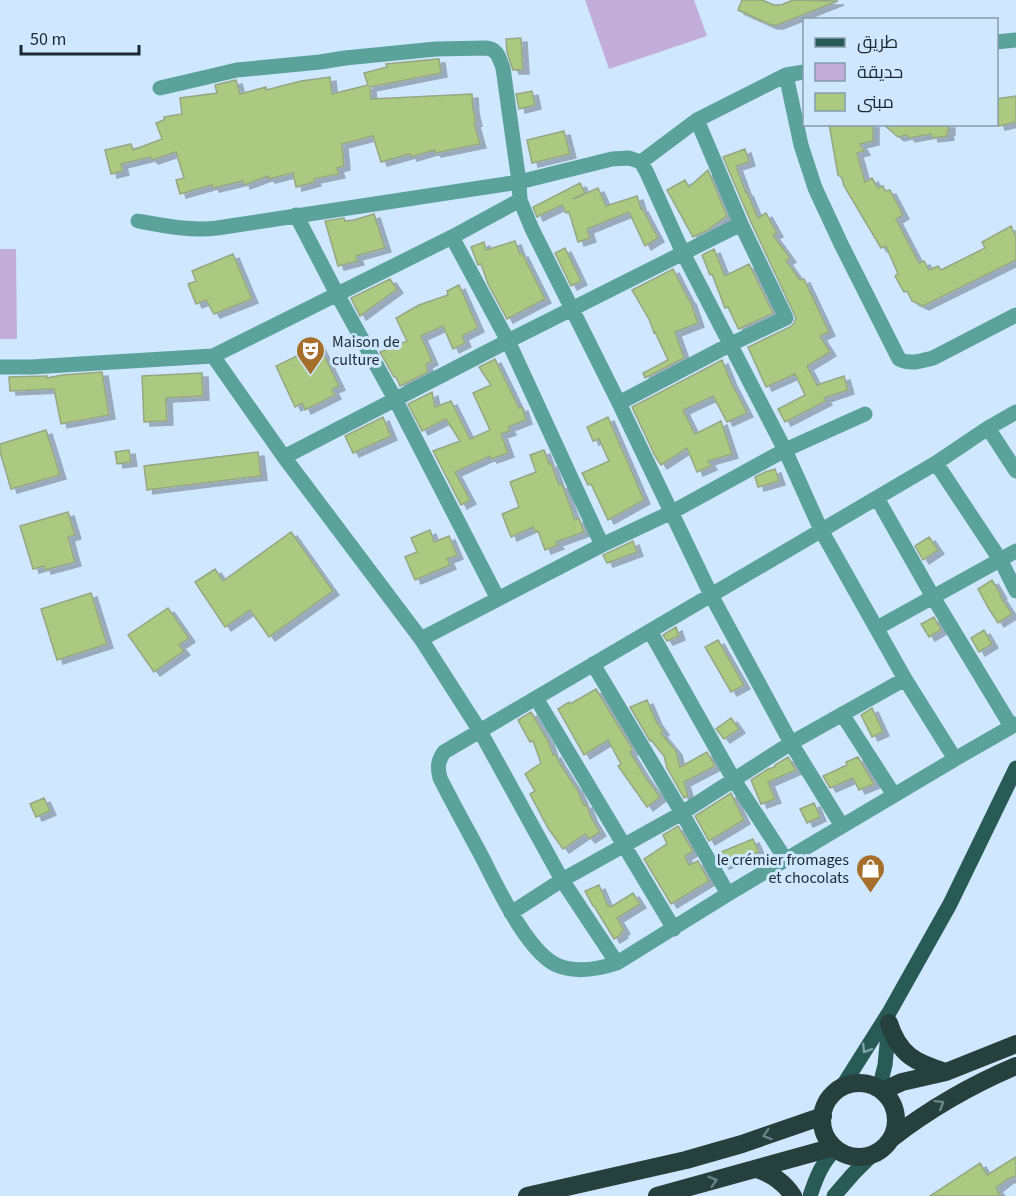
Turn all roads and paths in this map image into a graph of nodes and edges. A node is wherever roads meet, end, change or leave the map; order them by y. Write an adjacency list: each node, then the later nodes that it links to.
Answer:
1 (1016, 40): 2 (street)
2 (998, 42)
3 (803, 72): 4 (street)
4 (786, 75): 6 (street); 17 (street)
5 (160, 88): 8 (street)
6 (697, 120): 7 (street); 12 (street)
7 (641, 162): 8 (street); 14 (street)
8 (519, 182): 9 (street); 10 (street)
9 (520, 200): 13 (street); 16 (street)
10 (296, 215): 11 (street); 15 (street)
11 (138, 221)
12 (741, 224): 14 (street); 19 (street)
13 (452, 237): 15 (street); 18 (street)
14 (683, 254): 16 (street); 19 (street)
15 (337, 294): 20 (street); 22 (street)
16 (572, 310): 18 (street); 23 (street)
17 (1016, 315)
18 (508, 341): 22 (street); 34 (street)
19 (731, 344): 23 (street); 27 (street)
20 (213, 356): 21 (street); 28 (street)
21 (0, 367)
22 (395, 399): 28 (street); 40 (street)
23 (619, 403): 32 (street)
24 (1016, 412): 26 (street)
25 (866, 414): 27 (street)
26 (988, 428): 29 (street); 30 (street)
27 (785, 450): 32 (street); 33 (street)
28 (284, 457): 43 (street)
29 (936, 463): 31 (street); 36 (street)
30 (1016, 471)
31 (877, 498): 33 (street); 39 (street)
32 (672, 512): 34 (street); 38 (street)
33 (821, 530): 38 (street); 41 (street)
34 (602, 545): 40 (street)
35 (1016, 551): 36 (street)
36 (1001, 561): 37 (street); 39 (street)
37 (1016, 591)
38 (711, 595): 42 (street); 50 (street)
39 (933, 597): 41 (street); 48 (street)
40 (498, 599): 43 (street)
41 (877, 628): 45 (street)
42 (650, 631): 44 (street); 53 (street)
43 (421, 639): 49 (street)
44 (593, 664): 46 (street); 55 (street)
45 (905, 679): 47 (street); 51 (street)
46 (536, 698): 49 (street); 57 (street)
47 (842, 714): 50 (street); 54 (street)
48 (1013, 725): 51 (street)
49 (480, 731): 59 (street); 61 (street)
50 (791, 743): 53 (street); 56 (street)
51 (956, 759): 54 (street)
52 (1016, 768): 64 (main road)
53 (734, 780): 55 (street); 58 (street)
54 (894, 795): 56 (street)
55 (682, 813): 57 (street); 60 (street)
56 (842, 826): 58 (street)
57 (624, 845): 59 (street); 62 (street)
58 (786, 860): 60 (street)
59 (562, 880): 61 (street); 63 (street)
60 (728, 894): 62 (street)
61 (511, 913): 63 (street)
62 (674, 928): 63 (street)
63 (617, 963)
64 (890, 1017): 67 (highway); 68 (main road, one-way to 68); 69 (main road)
65 (1016, 1044): 67 (highway)
66 (1016, 1066): 71 (highway, one-way to 66)
67 (946, 1072): 69 (highway)
68 (842, 1087): 69 (highway); 70 (highway)
69 (881, 1090): 71 (highway)
70 (823, 1116): 72 (highway); 75 (highway, one-way to 75)
71 (892, 1138): 73 (highway)
72 (835, 1148): 73 (highway); 74 (highway); 78 (main road)
73 (872, 1155): 79 (main road)
74 (757, 1169): 76 (highway, one-way to 74); 77 (highway)
75 (527, 1196)
76 (657, 1196)
77 (793, 1196)
78 (810, 1196)
79 (834, 1196)

